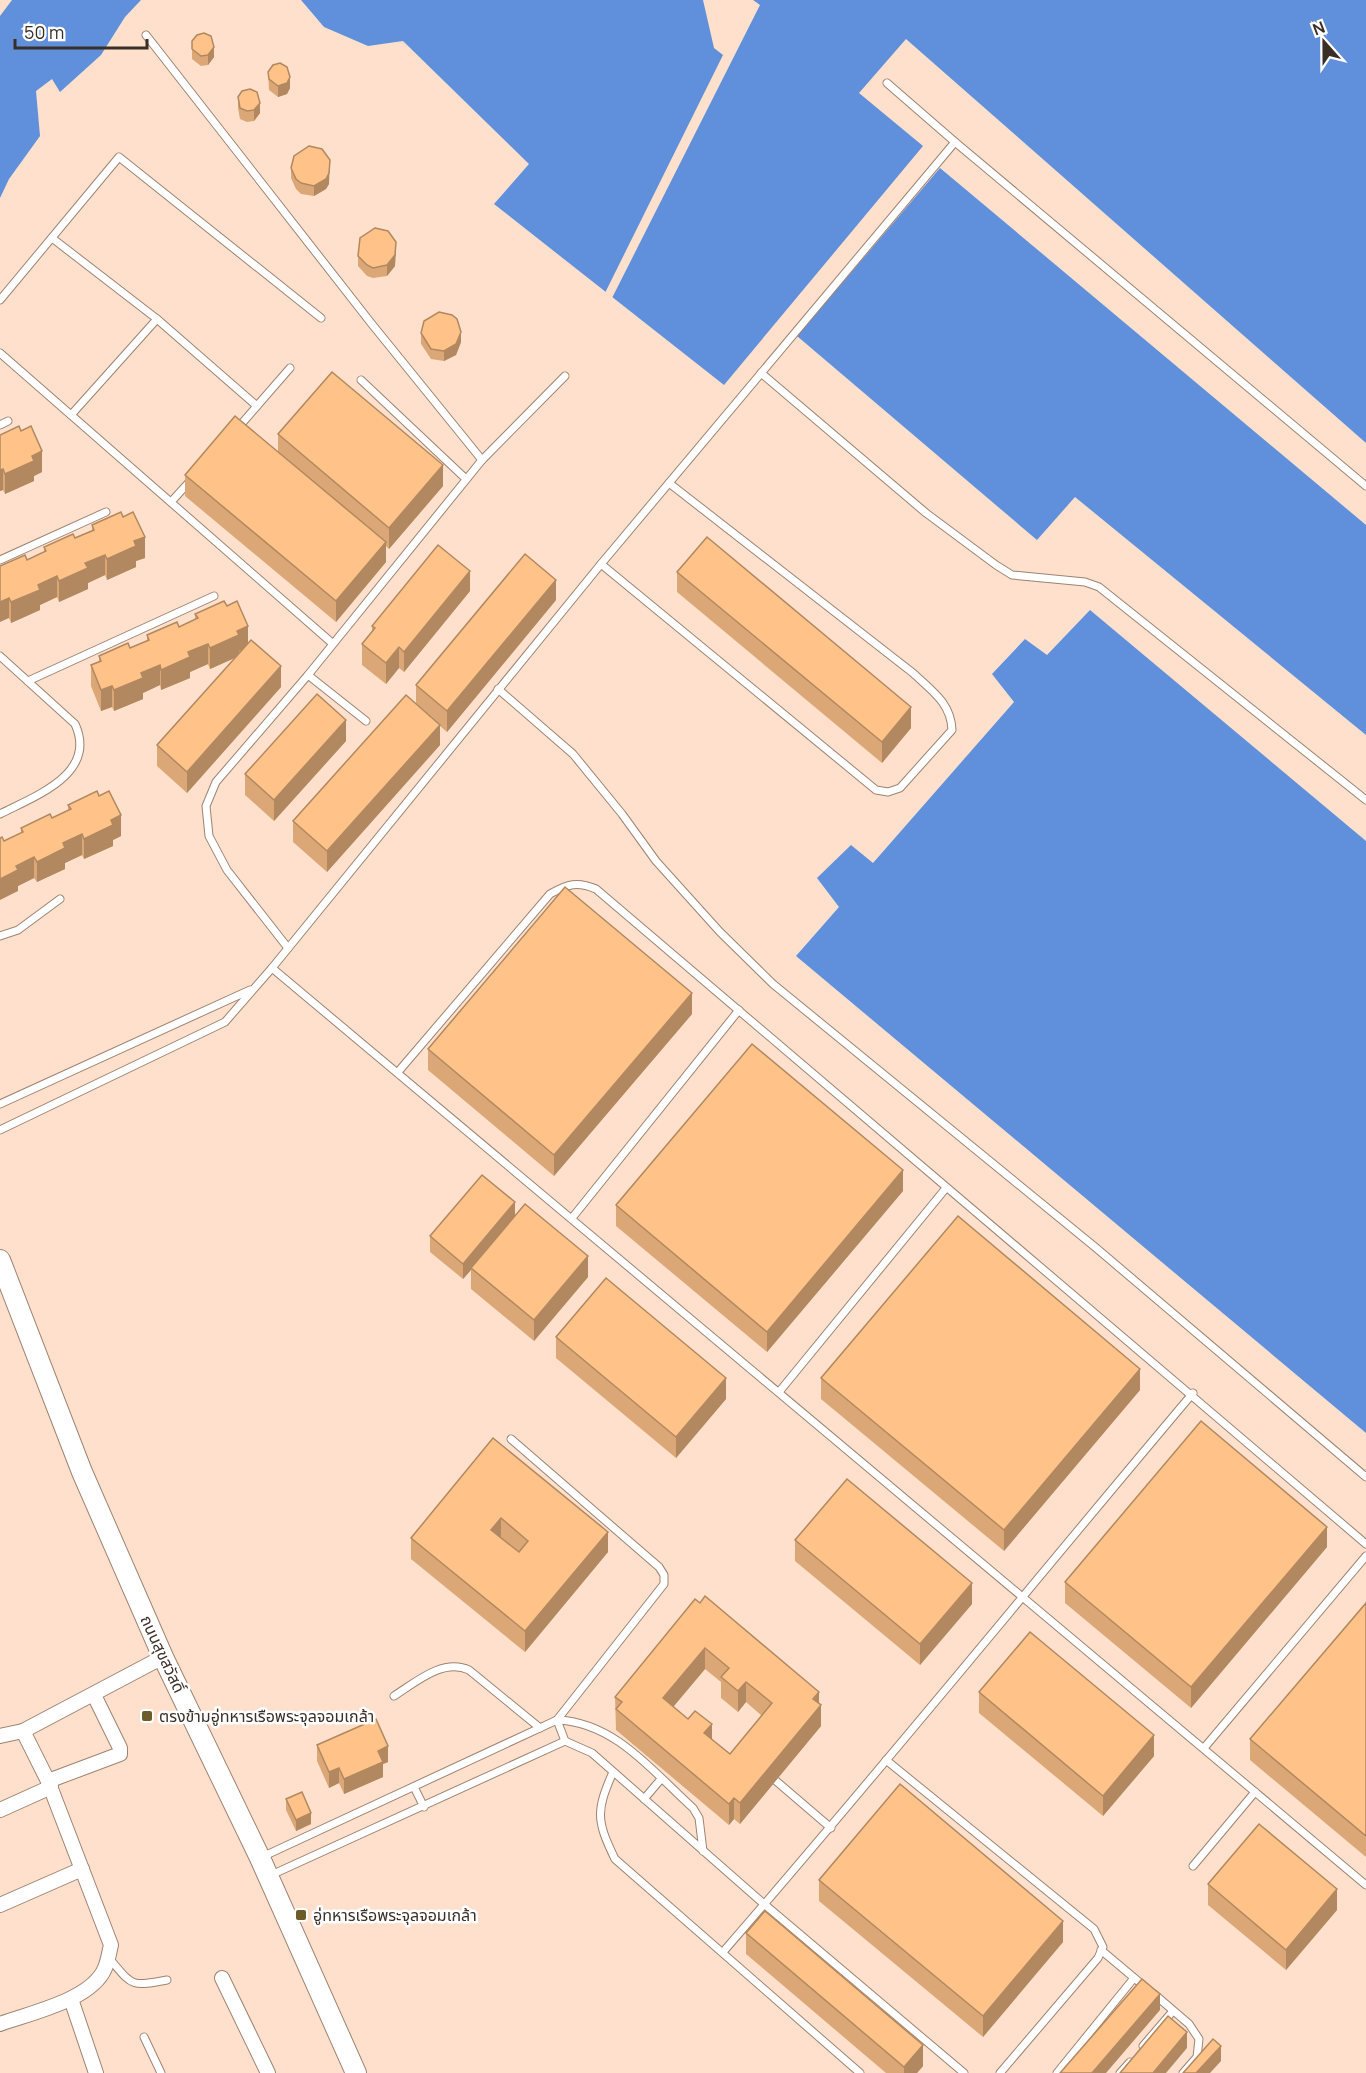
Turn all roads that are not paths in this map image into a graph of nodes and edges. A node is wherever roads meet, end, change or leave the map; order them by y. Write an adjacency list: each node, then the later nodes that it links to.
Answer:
1 (146, 35): 18 (lane)
2 (887, 82): 3 (lane)
3 (955, 142): 10 (lane); 22 (lane)
4 (52, 238): 5 (lane); 6 (lane); 7 (lane)
5 (0, 300)
6 (321, 318)
7 (157, 320): 13 (lane); 14 (lane)
8 (0, 353): 14 (lane)
9 (290, 368): 13 (lane)
10 (761, 373): 21 (lane); 34 (lane)
11 (565, 376): 18 (lane)
12 (361, 380): 20 (lane)
13 (257, 406): 17 (lane)
14 (71, 415): 23 (lane)
15 (8, 421): 16 (lane)
16 (0, 425)
17 (234, 432)
18 (482, 460): 20 (lane)
19 (194, 476): 23 (lane)
20 (466, 480): 28 (lane)
21 (669, 483): 26 (lane); 26 (lane)
22 (1366, 486)
23 (171, 502): 28 (lane)
24 (106, 512): 25 (lane)
25 (0, 560)
26 (601, 564): 32 (lane)
27 (214, 596): 31 (lane)
28 (332, 643): 30 (lane)
29 (0, 656): 31 (lane)
30 (308, 675): 33 (lane); 38 (lane)
31 (28, 681): 35 (lane)
32 (498, 689): 38 (lane); 51 (lane)
33 (366, 721)
34 (1366, 800)
35 (0, 814)
36 (60, 899): 37 (lane)
37 (0, 936)
38 (288, 948): 39 (lane)
39 (272, 968): 40 (lane); 42 (lane)
40 (250, 990): 43 (lane); 44 (lane)
41 (739, 1010): 42 (lane); 45 (lane); 46 (lane)
42 (398, 1072): 46 (lane)
43 (0, 1104)
44 (0, 1130)
45 (946, 1188): 48 (lane); 49 (lane)
46 (572, 1218): 48 (lane)
47 (0, 1260): 55 (main road, ถนนสุขสวัสดิ์)
48 (779, 1392): 54 (lane)
49 (1193, 1394): 52 (lane); 54 (lane)
50 (511, 1439): 58 (lane)
51 (1366, 1477)
52 (1366, 1544)
53 (1366, 1556): 63 (lane)
54 (1021, 1596): 63 (lane); 64 (lane)
55 (163, 1657): 56 (street); 76 (main road, ถนนสุขสวัสดิ์)
56 (94, 1695): 60 (street); 68 (street)
57 (394, 1695): 59 (lane)
58 (557, 1720): 59 (lane); 62 (lane); 66 (lane)
59 (540, 1728): 69 (lane)
60 (23, 1731): 61 (street); 68 (street)
61 (0, 1736)
62 (565, 1741): 65 (lane); 72 (lane)
63 (1204, 1748): 70 (lane)
64 (886, 1760): 74 (lane); 83 (lane)
65 (613, 1772): 71 (lane); 84 (lane)
66 (661, 1779): 71 (lane); 75 (lane)
67 (775, 1780): 74 (lane)
68 (50, 1784): 73 (street); 78 (street)
69 (414, 1787): 72 (lane); 76 (lane)
70 (1255, 1792): 77 (lane); 80 (lane)
71 (644, 1799): 75 (lane)
72 (424, 1807): 79 (lane)
73 (0, 1810)
74 (831, 1828): 81 (lane)
75 (703, 1851): 81 (lane)
76 (260, 1858): 79 (main road, ถนนสุขสวัสดิ์)
77 (1193, 1866)
78 (82, 1869): 82 (street); 85 (street)
79 (268, 1877): 97 (main road, ถนนสุขสวัสดิ์)
80 (1366, 1885)
81 (764, 1904): 84 (lane); 93 (lane)
82 (0, 1905)
83 (1101, 1950): 87 (lane); 100 (lane)
84 (723, 1952): 98 (lane)
85 (108, 1958): 88 (lane); 89 (street)
86 (222, 1978): 96 (street)
87 (1134, 1978): 90 (lane); 101 (lane)
88 (167, 1980)
89 (71, 1999): 91 (street); 94 (street)
90 (1173, 2011): 102 (lane); 103 (lane)
91 (0, 2024)
92 (144, 2037): 95 (lane)
93 (952, 2070): 99 (lane)
94 (96, 2073)
95 (161, 2073)
96 (268, 2073)
97 (356, 2073)
98 (860, 2073)
99 (964, 2073)
100 (1000, 2073)
101 (1057, 2073)
102 (1120, 2073)
103 (1183, 2073)

